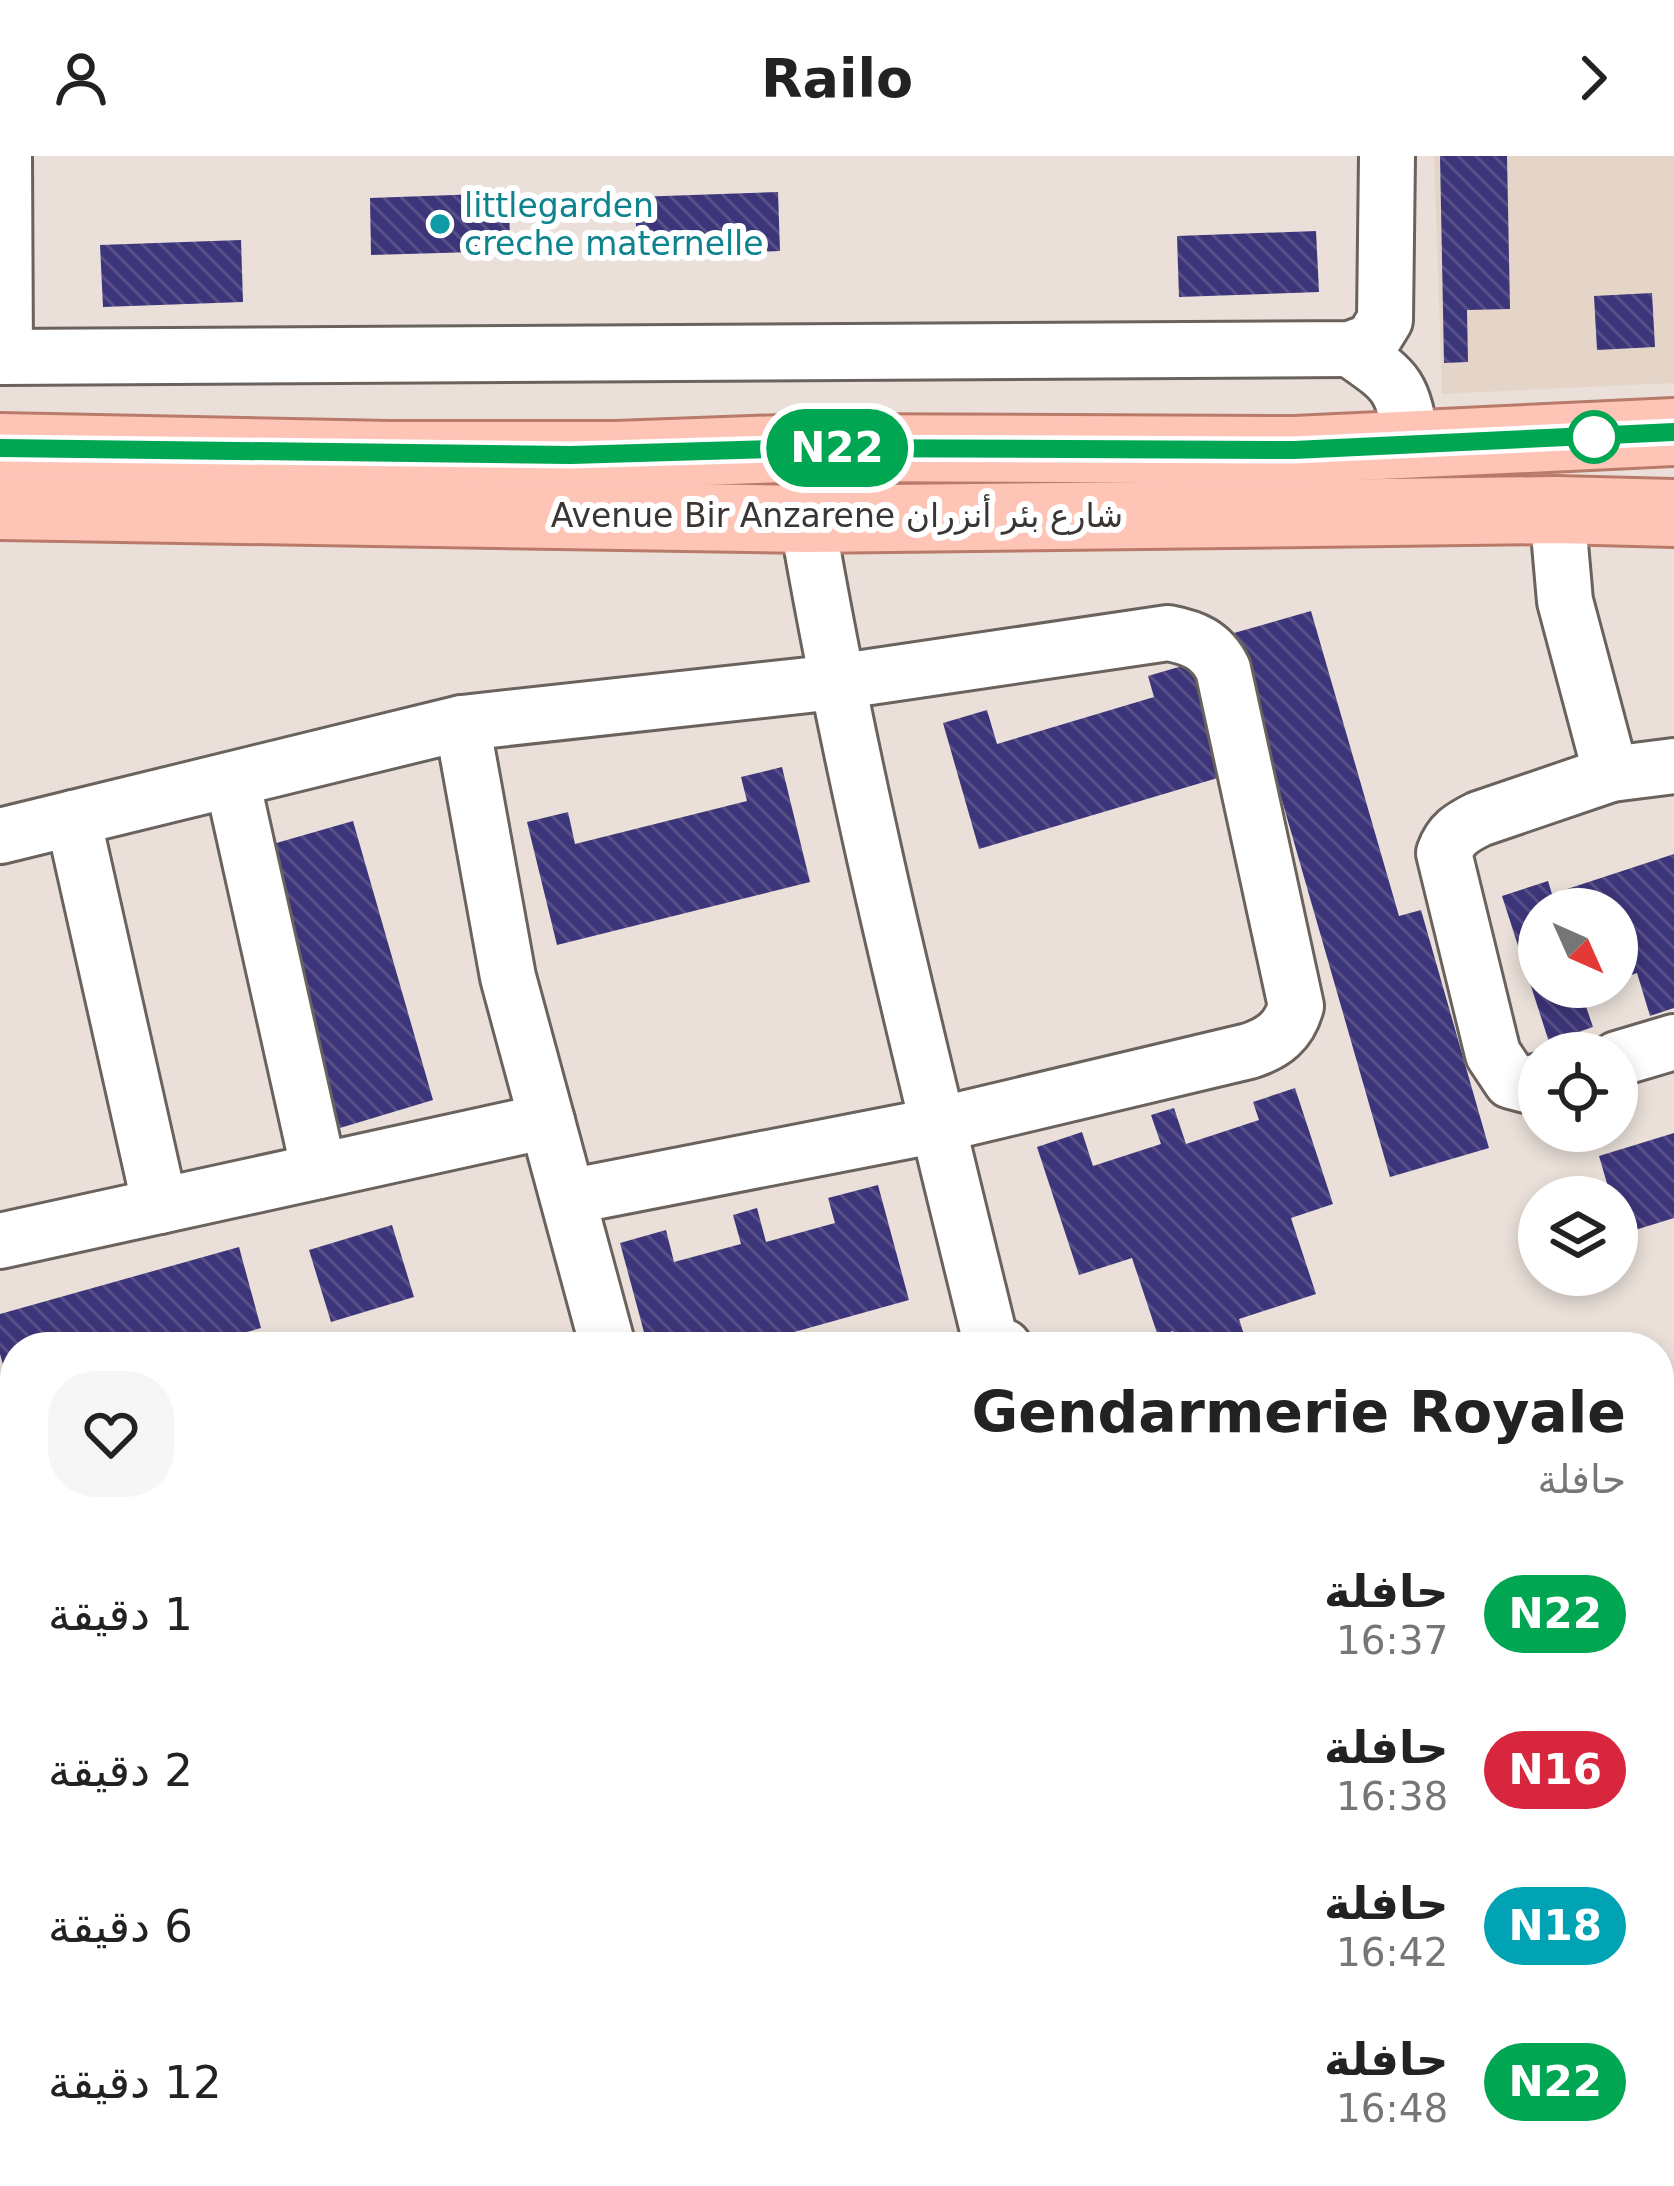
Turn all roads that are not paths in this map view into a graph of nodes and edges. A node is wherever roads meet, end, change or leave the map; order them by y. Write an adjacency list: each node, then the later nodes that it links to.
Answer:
1 (4, 156): 4 (street)
2 (1378, 159): 3 (street)
3 (1349, 349): 4 (street); 6 (street)
4 (2, 357)
5 (1674, 432): 6 (main road, Avenue Bir Anzarene شارع بئر أنزران)
6 (1412, 445): 7 (main road, Avenue Bir Anzarene شارع بئر أنزران)
7 (0, 448)
8 (0, 506): 11 (main road, Avenue Bir Anzarene شارع بئر أنزران)
9 (1557, 509): 10 (main road, Avenue Bir Anzarene شارع بئر أنزران); 11 (main road, Avenue Bir Anzarene شارع بئر أنزران); 15 (street)
10 (1674, 513)
11 (806, 519): 12 (street)
12 (836, 682): 13 (street); 23 (street); 23 (street)
13 (462, 723): 16 (street); 22 (street)
14 (1674, 766): 15 (street)
15 (1611, 774): 21 (street)
16 (232, 780): 17 (street); 24 (street)
17 (73, 818): 18 (street); 26 (street)
18 (0, 836)
19 (1674, 1042): 20 (street)
20 (1638, 1053)
21 (1518, 1083)
22 (547, 1121): 24 (street); 25 (street)
23 (938, 1125): 25 (street); 29 (street)
24 (320, 1172): 26 (street)
25 (568, 1197): 28 (street)
26 (160, 1206): 27 (street)
27 (0, 1241)
28 (604, 1332)
29 (988, 1332)

